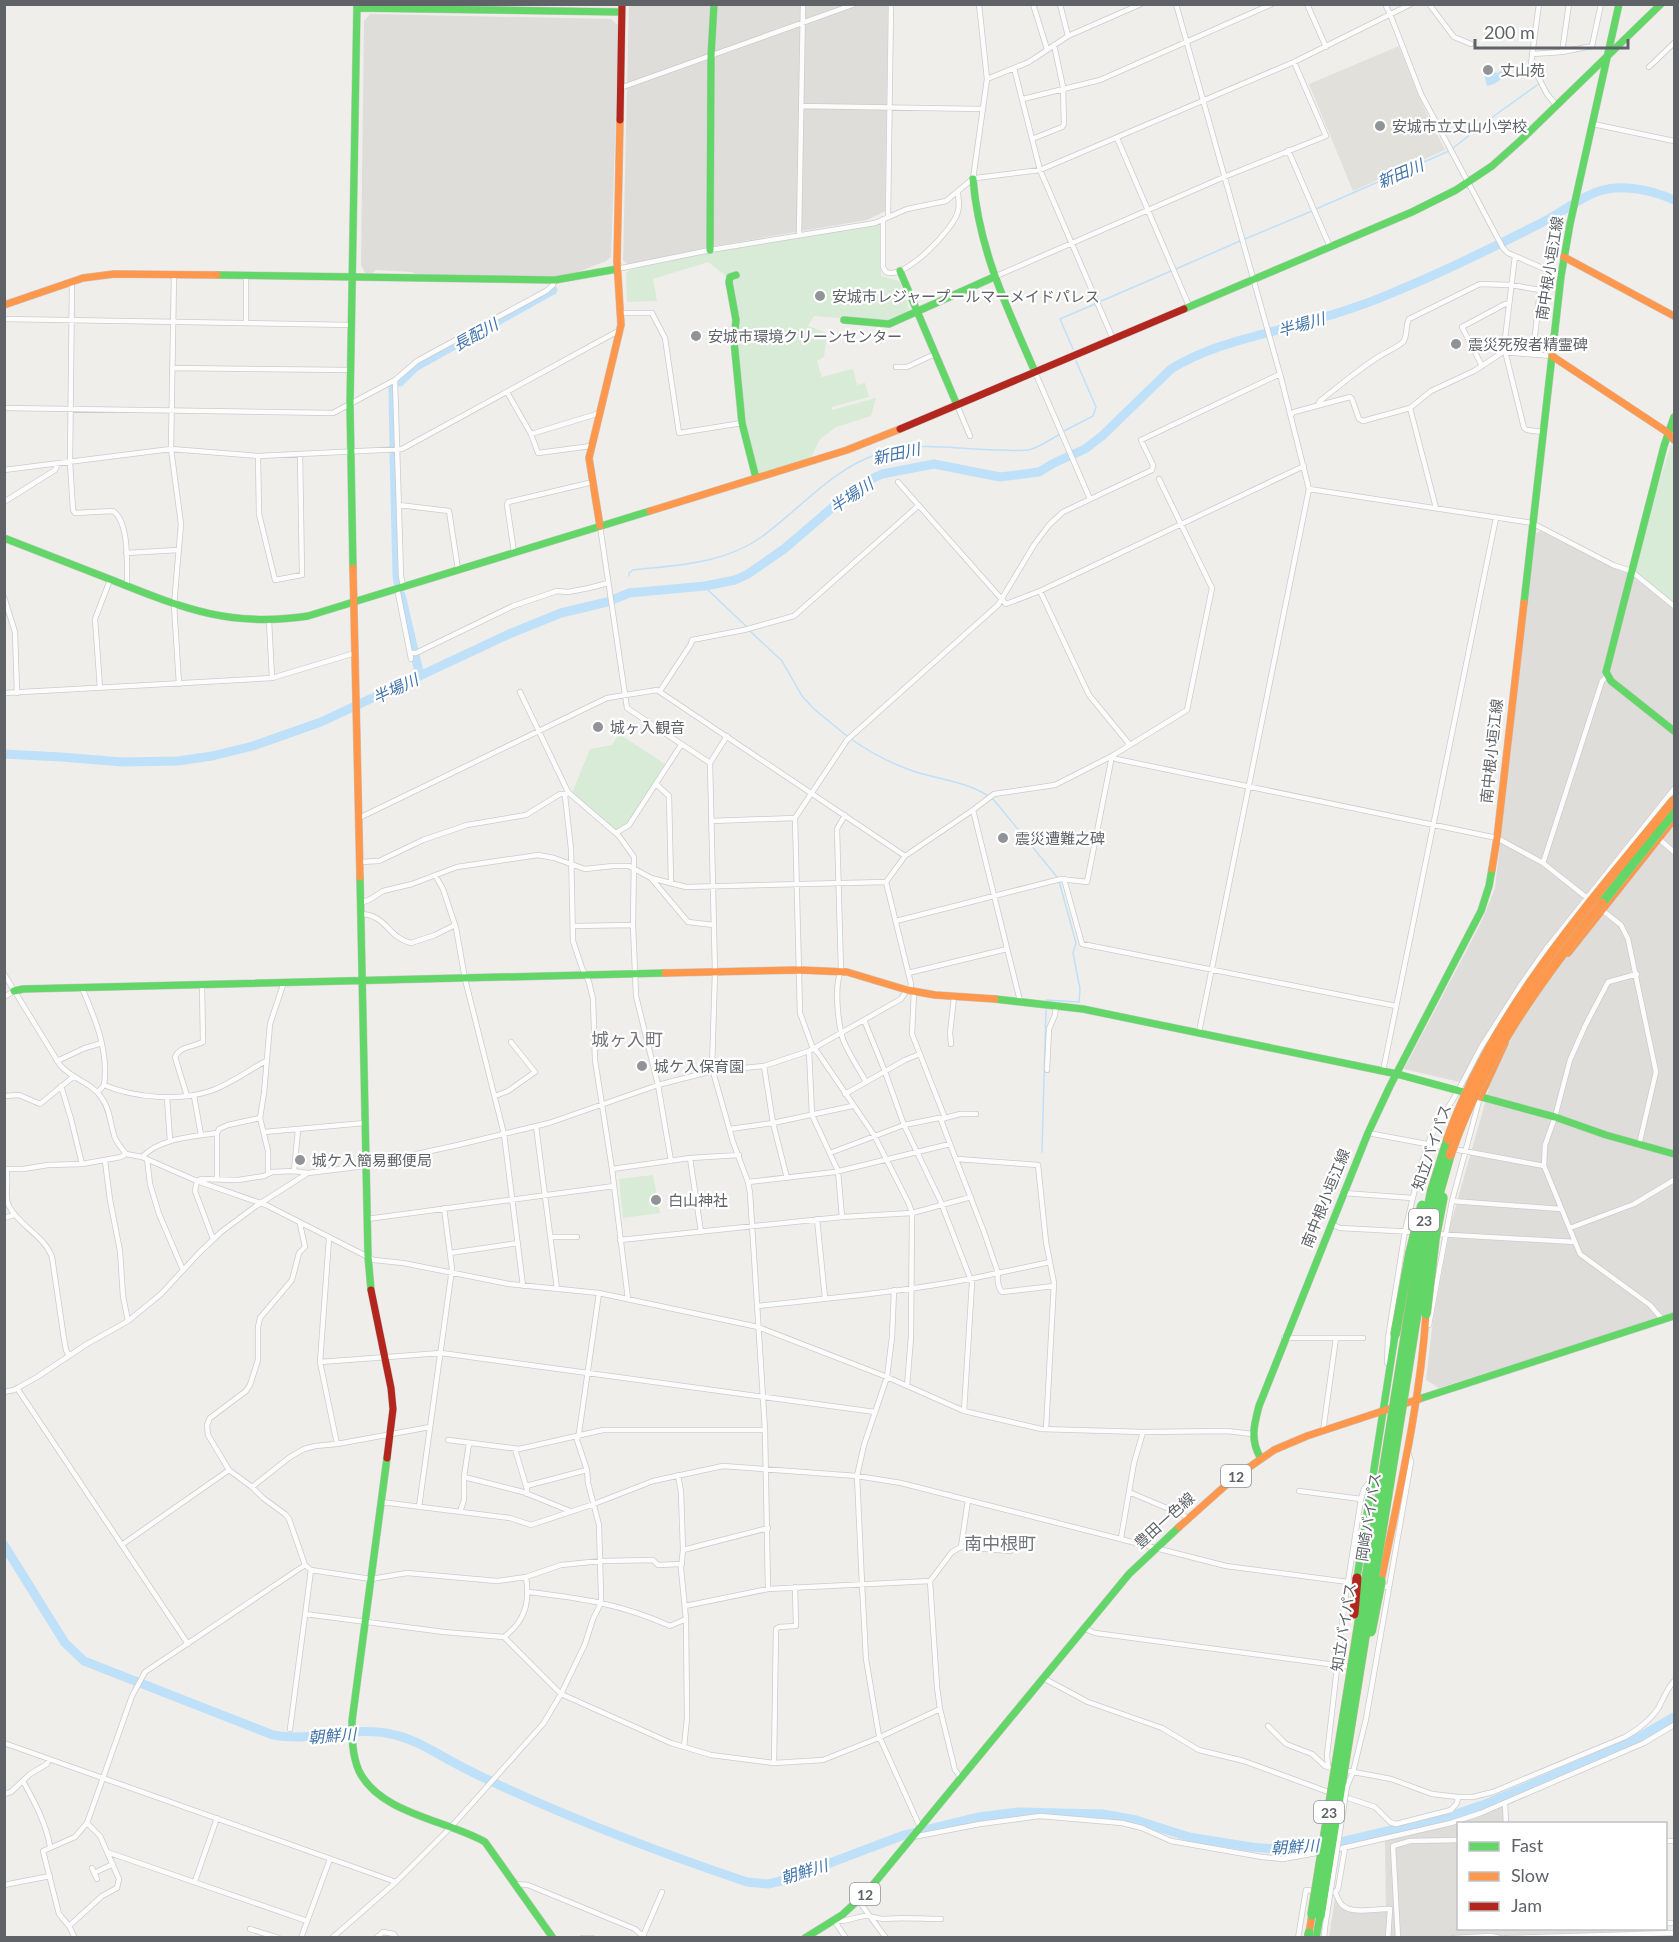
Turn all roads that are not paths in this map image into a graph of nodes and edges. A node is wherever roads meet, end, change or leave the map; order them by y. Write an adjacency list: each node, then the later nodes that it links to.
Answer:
1 (714, 4): 33 (main road)
2 (803, 4): 23 (street)
3 (855, 4): 23 (street)
4 (891, 4): 45 (street)
5 (980, 4): 38 (street)
6 (1033, 4): 30 (street)
7 (1060, 4): 24 (street)
8 (1141, 4): 24 (street)
9 (1176, 4): 25 (street)
10 (1272, 4): 25 (street)
11 (1307, 4): 29 (street)
12 (1385, 4): 22 (street)
13 (1411, 4): 22 (street)
14 (1429, 4): 27 (street)
15 (1539, 4): 32 (street)
16 (1569, 4): 31 (street)
17 (1600, 4): 31 (street)
18 (1619, 4): 34 (main road, 南中根小垣江線)
19 (1660, 4): 34 (main road)
20 (357, 6): 21 (main road); 72 (main road)
21 (621, 8): 39 (main road)
22 (1390, 14): 29 (street); 55 (street)
23 (804, 23): 33 (street); 43 (street)
24 (1068, 36): 28 (street)
25 (1187, 43): 40 (street); 42 (street)
26 (1674, 43): 36 (street)
27 (1471, 44)
28 (1054, 45): 30 (street); 40 (street)
29 (1326, 47): 35 (street)
30 (1047, 49): 37 (street)
31 (1562, 52): 32 (street)
32 (1532, 54): 44 (street)
33 (711, 56): 39 (street); 62 (main road)
34 (1607, 57): 44 (main road); 47 (main road, 南中根小垣江線)
35 (1294, 62): 42 (street); 51 (street)
36 (1649, 67)
37 (1014, 68): 38 (street); 41 (street)
38 (987, 79): 46 (street)
39 (620, 88): 65 (main road)
40 (1063, 90): 41 (street); 49 (street)
41 (1023, 99): 49 (street)
42 (1203, 100): 48 (street); 53 (street)
43 (801, 105): 45 (street); 59 (street)
44 (1556, 105): 55 (main road)
45 (890, 107): 46 (street); 58 (street)
46 (982, 109): 54 (street)
47 (1593, 124): 50 (street); 64 (main road, 南中根小垣江線)
48 (1117, 138): 52 (street); 57 (street)
49 (1032, 139): 52 (street)
50 (1674, 141)
51 (1288, 150): 53 (street); 61 (street)
52 (1040, 170): 54 (street); 60 (street)
53 (1224, 177): 57 (street); 73 (street)
54 (973, 179): 56 (street); 71 (main road)
55 (1468, 182): 61 (main road); 63 (street)
56 (958, 192): 58 (street); 66 (street)
57 (1148, 210): 60 (street); 79 (street)
58 (885, 218): 59 (street); 66 (street)
59 (799, 235): 62 (street)
60 (1071, 243): 71 (street); 90 (street)
61 (1330, 247): 73 (main road)
62 (710, 250): 65 (street)
63 (1515, 256): 70 (street); 76 (street)
64 (1564, 257): 70 (main road, 南中根小垣江線); 82 (main road)
65 (617, 269): 74 (main road); 81 (main road)
66 (900, 271): 80 (main road)
67 (174, 274): 69 (main road); 75 (main road); 86 (street)
68 (736, 275): 113 (main road)
69 (246, 276): 72 (main road); 87 (street)
70 (1561, 276): 94 (main road, 南中根小垣江線)
71 (994, 277): 80 (main road); 99 (main road)
72 (353, 278): 74 (main road); 88 (main road)
73 (1252, 279): 79 (main road); 100 (street)
74 (555, 280): 101 (street)
75 (72, 282): 78 (main road); 84 (street)
76 (1511, 285): 77 (street); 92 (street); 105 (street)
77 (1509, 304): 91 (street); 95 (street)
78 (4, 305)
79 (1189, 306): 90 (main road)
80 (917, 312): 85 (main road); 93 (main road)
81 (621, 313): 89 (main road); 113 (street)
82 (1674, 316)
83 (4, 319): 84 (street)
84 (72, 320): 86 (street); 108 (street)
85 (844, 320)
86 (173, 322): 87 (street); 97 (street)
87 (246, 323): 88 (street)
88 (352, 325): 98 (main road)
89 (621, 329): 102 (street); 110 (main road)
90 (1113, 339): 99 (main road)
91 (1506, 351): 92 (street); 95 (street); 114 (street)
92 (1533, 353): 94 (street)
93 (935, 354): 96 (street); 104 (main road)
94 (1552, 356): 114 (main road, 南中根小垣江線); 115 (main road)
95 (1482, 366): 107 (street)
96 (896, 367)
97 (172, 368): 98 (street); 109 (street)
98 (351, 370): 103 (main road)
99 (1035, 372): 104 (main road); 134 (street)
100 (1280, 374): 111 (street); 134 (street)
101 (395, 380): 103 (street); 121 (street)
102 (507, 392): 116 (street); 121 (street)
103 (350, 405): 109 (street); 122 (main road)
104 (957, 405): 117 (street); 129 (main road)
105 (1318, 405): 107 (street); 111 (street)
106 (4, 408): 108 (street)
107 (1410, 408): 138 (street)
108 (70, 410): 109 (street); 125 (street)
109 (171, 411): 120 (street)
110 (601, 413): 116 (street); 119 (main road)
111 (1291, 415): 127 (street)
112 (1674, 417): 115 (main road)
113 (742, 423): 129 (main road)
114 (1542, 432): 140 (main road, 南中根小垣江線)
115 (1667, 432): 118 (main road); 148 (main road)
116 (531, 434): 119 (street)
117 (970, 436)
118 (1674, 440)
119 (591, 446): 131 (main road)
120 (171, 449): 124 (street); 125 (street); 144 (street)
121 (398, 450): 122 (street); 136 (street)
122 (351, 452): 123 (street); 156 (main road)
123 (300, 454): 124 (street); 124 (street)
124 (258, 456)
125 (70, 462): 126 (street); 146 (street)
126 (58, 463): 128 (street); 135 (street)
127 (1304, 466): 133 (street); 141 (street)
128 (4, 470)
129 (756, 478): 142 (main road)
130 (1159, 479): 141 (street)
131 (593, 482): 142 (main road); 145 (street)
132 (898, 482): 137 (street)
133 (1309, 489): 138 (street); 178 (street)
134 (1090, 499): 155 (street)
135 (4, 502)
136 (399, 505): 147 (street); 152 (street)
137 (918, 506): 155 (street); 165 (street)
138 (1437, 508): 139 (street)
139 (1496, 518): 140 (street); 190 (street)
140 (1532, 523): 148 (street); 192 (main road, 南中根小垣江線)
141 (1181, 524): 153 (street); 174 (street)
142 (600, 526): 145 (main road); 150 (street)
143 (4, 538): 149 (main road)
144 (178, 550): 146 (street); 157 (street)
145 (514, 552): 147 (main road)
146 (126, 554): 151 (street)
147 (458, 569): 152 (main road)
148 (1631, 571): 158 (street); 161 (main road)
149 (111, 580): 151 (main road); 164 (street)
150 (609, 584): 152 (street); 169 (street)
151 (126, 586): 157 (main road)
152 (400, 587): 156 (main road)
153 (1040, 591): 155 (street); 174 (street)
154 (4, 597): 168 (street)
155 (1002, 600): 180 (street)
156 (354, 602): 159 (main road); 160 (main road)
157 (174, 605): 159 (main road); 163 (street)
158 (1674, 606)
159 (269, 621): 162 (street)
160 (355, 653): 162 (street); 186 (main road)
161 (1607, 676): 171 (main road); 197 (street)
162 (272, 678): 163 (street)
163 (179, 684): 164 (street)
164 (100, 688): 168 (street)
165 (660, 691): 169 (street); 172 (street)
166 (519, 692): 170 (street)
167 (4, 693): 168 (street)
168 (17, 693)
169 (624, 695): 170 (street); 173 (street)
170 (539, 731): 181 (street); 186 (street)
171 (1674, 731)
172 (727, 736): 176 (street); 180 (street)
173 (681, 745): 176 (street); 177 (street)
174 (1130, 745): 175 (street)
175 (1112, 756): 178 (street); 183 (street); 202 (street)
176 (710, 763): 189 (street)
177 (656, 784): 191 (street); 203 (street)
178 (1249, 786): 190 (street); 218 (street)
179 (1674, 789): 209 (street)
180 (812, 792): 185 (street); 187 (street)
181 (567, 793): 191 (street); 196 (street); 198 (street)
182 (1674, 800): 257 (main road, 知立バイパス / 23, bridge)
183 (973, 810): 195 (street); 208 (street)
184 (1674, 812): 271 (main road, 知立バイパス / 23, bridge)
185 (846, 815): 195 (street); 206 (street)
186 (359, 818): 196 (main road)
187 (795, 818): 189 (street); 205 (street)
188 (1674, 819): 193 (main road)
189 (711, 821): 207 (street)
190 (1433, 824): 192 (street); 238 (street)
191 (616, 833): 199 (street)
192 (1497, 838): 197 (street); 254 (main road, 南中根小垣江線)
193 (1659, 839): 194 (street); 211 (main road)
194 (1674, 852)
195 (905, 856): 204 (street)
196 (360, 862): 210 (main road)
197 (1543, 863): 209 (street)
198 (570, 865): 199 (street); 200 (street); 216 (street)
199 (633, 868): 201 (street); 214 (street)
200 (435, 875): 210 (street); 213 (street)
201 (651, 878): 203 (street); 215 (street)
202 (1061, 880): 208 (street); 218 (street)
203 (671, 882): 207 (street)
204 (886, 882): 206 (street); 212 (street)
205 (796, 884): 206 (street); 207 (street); 219 (street)
206 (838, 884): 220 (street)
207 (713, 886): 215 (street)
208 (994, 897): 212 (street); 217 (street)
209 (1587, 898): 211 (street); 261 (street)
210 (361, 908): 213 (street); 228 (main road)
211 (1603, 910): 224 (street); 269 (main road)
212 (896, 921): 222 (street)
213 (454, 925): 227 (street)
214 (633, 925): 216 (street); 226 (street)
215 (714, 925): 221 (street)
216 (574, 926): 225 (street)
217 (1007, 949): 222 (street); 236 (street)
218 (1211, 968): 238 (street); 240 (street)
219 (799, 970): 220 (main road); 221 (main road); 245 (street)
220 (841, 971): 232 (main road); 241 (street)
221 (715, 972): 226 (main road); 251 (street)
222 (909, 973): 232 (street)
223 (4, 974): 233 (street)
224 (1636, 974): 275 (street); 292 (street)
225 (587, 975): 226 (main road); 227 (main road); 270 (street)
226 (635, 975): 259 (street)
227 (465, 979): 228 (main road); 267 (street)
228 (362, 981): 229 (main road); 278 (main road)
229 (284, 982): 230 (main road); 247 (street)
230 (202, 984): 231 (main road); 265 (street)
231 (82, 988): 233 (main road); 243 (street)
232 (910, 990): 235 (main road); 239 (street); 246 (street)
233 (14, 991): 234 (street); 248 (street)
234 (4, 997)
235 (954, 997): 236 (main road); 244 (street)
236 (1020, 1001): 237 (main road)
237 (1056, 1005): 240 (main road); 250 (street)
238 (1396, 1006): 252 (street)
239 (864, 1020): 241 (street); 253 (street)
240 (1199, 1032): 252 (main road)
241 (842, 1033): 245 (street); 256 (street)
242 (511, 1042): 267 (street)
243 (102, 1043): 248 (street); 258 (street)
244 (951, 1044)
245 (812, 1050): 249 (street); 263 (street); 274 (street)
246 (920, 1054): 253 (street); 277 (street)
247 (266, 1060): 266 (street); 276 (street)
248 (57, 1061): 255 (street)
249 (764, 1066): 251 (street); 279 (street)
250 (1047, 1070)
251 (712, 1071): 259 (street); 282 (street)
252 (1383, 1071): 254 (main road)
253 (885, 1072): 256 (street); 280 (street)
254 (1397, 1074): 261 (main road); 286 (main road, 南中根小垣江線)
255 (73, 1077): 260 (street); 262 (street)
256 (866, 1082): 263 (street)
257 (1471, 1083): 382 (main road, 23, bridge); 457 (main road, 知立バイパス / 23, bridge)
258 (104, 1085): 262 (street); 268 (street)
259 (658, 1085): 270 (street); 305 (street)
260 (60, 1086): 264 (street); 306 (street)
261 (1458, 1091): 269 (main road); 293 (street)
262 (98, 1092): 297 (street)
263 (845, 1094): 272 (street)
264 (4, 1096)
265 (187, 1096): 266 (street); 268 (street)
266 (194, 1096): 289 (street)
267 (495, 1096): 287 (street)
268 (166, 1097): 290 (street)
269 (1480, 1097): 275 (main road); 295 (street)
270 (602, 1104): 281 (street); 310 (street)
271 (1468, 1105): 371 (main road, 23, bridge); 463 (main road, 岡崎バイパス / 23, bridge)
272 (852, 1106): 274 (street); 288 (street)
273 (976, 1114): 277 (street)
274 (812, 1115): 279 (street); 296 (street)
275 (1555, 1117): 292 (main road); 308 (street)
276 (260, 1118): 284 (street); 285 (street)
277 (943, 1119): 280 (street); 291 (street)
278 (365, 1123): 283 (street); 307 (main road)
279 (773, 1123): 282 (street); 315 (street)
280 (904, 1125): 288 (street); 294 (street)
281 (536, 1126): 287 (street); 322 (street)
282 (730, 1129): 299 (street)
283 (298, 1130): 284 (street); 311 (street)
284 (264, 1132): 314 (street)
285 (217, 1133): 289 (street); 316 (street)
286 (1368, 1133): 293 (street); 321 (main road, 南中根小垣江線)
287 (504, 1134): 307 (street); 325 (street)
288 (874, 1135): 296 (street); 303 (street)
289 (201, 1136): 290 (street)
290 (170, 1142): 300 (street)
291 (950, 1144): 294 (street); 302 (street)
292 (1640, 1144): 298 (main road)
293 (1427, 1145): 295 (street); 324 (street)
294 (916, 1152): 303 (street); 328 (street)
295 (1464, 1152): 308 (street); 326 (street)
296 (830, 1153): 312 (street)
297 (126, 1154): 300 (street); 304 (street)
298 (1674, 1154)
299 (739, 1155): 301 (street); 319 (street)
300 (144, 1158): 318 (street); 354 (street)
301 (690, 1158): 305 (street); 341 (street)
302 (957, 1159): 323 (street); 353 (street)
303 (887, 1160): 312 (street); 331 (street)
304 (105, 1161): 306 (street); 369 (street)
305 (671, 1161): 310 (street)
306 (82, 1164): 309 (street)
307 (366, 1164): 313 (street); 335 (main road)
308 (1544, 1166): 330 (street)
309 (5, 1168): 332 (street)
310 (612, 1169): 320 (street)
311 (294, 1171): 313 (street); 314 (street)
312 (838, 1171): 315 (street); 333 (street)
313 (308, 1173): 327 (street)
314 (268, 1174): 316 (street)
315 (787, 1178): 319 (street)
316 (217, 1179): 318 (street)
317 (1674, 1180): 340 (street)
318 (197, 1181): 327 (street); 346 (street)
319 (748, 1182): 339 (street)
320 (614, 1186): 322 (street); 348 (street)
321 (1343, 1193): 324 (street); 338 (main road, 南中根小垣江線)
322 (544, 1196): 325 (street); 344 (street)
323 (971, 1197): 328 (street); 356 (street)
324 (1412, 1198): 342 (street)
325 (512, 1200): 329 (street); 350 (street)
326 (1452, 1201): 330 (street); 343 (street)
327 (261, 1203): 337 (street); 346 (street)
328 (941, 1204): 331 (street); 357 (street)
329 (444, 1208): 335 (street); 351 (street)
330 (1561, 1209): 340 (street)
331 (912, 1213): 333 (street); 360 (street)
332 (14, 1215): 334 (street); 376 (street)
333 (843, 1217): 336 (street)
334 (4, 1218)
335 (368, 1219): 352 (main road)
336 (817, 1220): 339 (street); 364 (street)
337 (300, 1223): 347 (street); 404 (street)
338 (1331, 1224): 342 (street); 372 (main road, 南中根小垣江線)
339 (752, 1226): 341 (street); 366 (street)
340 (1570, 1228): 349 (street)
341 (701, 1232): 348 (street)
342 (1405, 1232): 343 (street); 382 (street)
343 (1445, 1235): 349 (street); 371 (street)
344 (550, 1237): 345 (street); 361 (street)
345 (577, 1237)
346 (213, 1239): 354 (street)
347 (329, 1239): 352 (street); 378 (street)
348 (620, 1240): 365 (street)
349 (1575, 1242): 368 (street)
350 (518, 1243): 351 (street); 358 (street)
351 (450, 1253): 355 (street)
352 (368, 1257): 355 (street); 377 (main road)
353 (1050, 1262): 356 (street); 359 (street)
354 (183, 1270): 369 (street)
355 (451, 1273): 358 (street); 375 (street)
356 (998, 1273): 357 (street); 359 (street)
357 (970, 1280): 360 (street); 387 (street)
358 (523, 1286): 361 (street)
359 (1054, 1286): 391 (street)
360 (912, 1288): 362 (street); 381 (street)
361 (557, 1289): 363 (street)
362 (894, 1290): 364 (street); 380 (street)
363 (599, 1293): 365 (street); 379 (street)
364 (825, 1298): 366 (street)
365 (628, 1299): 370 (street)
366 (757, 1306): 370 (street)
367 (1674, 1316): 368 (main road, 豊田一色線 / 12)
368 (1663, 1320): 386 (main road, 豊田一色線 / 12)
369 (128, 1321): 376 (street)
370 (758, 1327): 380 (street); 385 (street)
371 (1424, 1334): 386 (main road, 23)
372 (1284, 1338): 373 (street); 396 (main road, 南中根小垣江線)
373 (1336, 1338): 374 (street); 393 (street)
374 (1363, 1338)
375 (441, 1353): 377 (street); 379 (street); 390 (street)
376 (69, 1356): 383 (street)
377 (384, 1356): 378 (street); 395 (main road)
378 (320, 1362): 400 (street)
379 (588, 1372): 385 (street); 397 (street)
380 (887, 1377): 381 (street); 388 (street)
381 (907, 1386): 387 (street)
382 (1387, 1386): 389 (main road, 23)
383 (17, 1388): 384 (street); 425 (street)
384 (4, 1392)
385 (762, 1397): 388 (street); 392 (street)
386 (1416, 1401): 389 (main road, 豊田一色線 / 12); 439 (main road, 23)
387 (964, 1411): 391 (street)
388 (875, 1412): 407 (street)
389 (1382, 1412): 393 (main road, 豊田一色線 / 12); 409 (main road, 23)
390 (430, 1428): 395 (street); 419 (street)
391 (1046, 1429): 394 (street)
392 (765, 1430): 397 (street); 403 (street)
393 (1323, 1431): 402 (main road, 豊田一色線 / 12)
394 (1143, 1432): 396 (street); 413 (street)
395 (391, 1434): 400 (street); 417 (main road)
396 (1252, 1434): 402 (main road)
397 (579, 1435): 401 (street); 405 (street)
398 (448, 1440): 399 (street)
399 (469, 1443): 401 (street); 408 (street)
400 (337, 1444): 410 (street)
401 (515, 1449): 411 (street)
402 (1260, 1457): 422 (main road, 豊田一色線 / 12)
403 (765, 1469): 406 (street); 407 (street); 423 (street)
404 (230, 1470): 410 (street); 425 (street)
405 (587, 1470): 411 (street); 418 (street)
406 (678, 1475): 418 (street); 428 (street)
407 (857, 1476): 416 (street); 438 (street)
408 (464, 1477): 414 (street); 421 (street)
409 (1372, 1478): 415 (street); 436 (main road, 23)
410 (252, 1486): 432 (street)
411 (526, 1486): 414 (street)
412 (1299, 1491): 415 (street)
413 (1129, 1492): 422 (street); 424 (street)
414 (527, 1494): 420 (street)
415 (1361, 1499): 436 (street)
416 (968, 1500): 424 (street); 426 (street)
417 (381, 1502): 419 (street); 435 (main road)
418 (594, 1504): 420 (street); 430 (street)
419 (419, 1507): 421 (street)
420 (570, 1511): 421 (street)
421 (460, 1512)
422 (1188, 1518): 427 (main road, 豊田一色線 / 12)
423 (768, 1528): 428 (street); 441 (street)
424 (1121, 1538): 427 (street)
425 (123, 1544): 450 (street)
426 (961, 1547): 429 (street); 437 (street)
427 (1157, 1547): 436 (street); 448 (main road, 豊田一色線 / 12)
428 (683, 1550): 431 (street)
429 (1010, 1551)
430 (601, 1561): 431 (street); 434 (street); 443 (street)
431 (682, 1564): 444 (street)
432 (305, 1565): 433 (street); 450 (street)
433 (311, 1570): 435 (street); 445 (street)
434 (526, 1577): 435 (street); 442 (street)
435 (371, 1579): 447 (main road)
436 (1352, 1580): 439 (street); 451 (street); 457 (main road, 23, bridge)
437 (930, 1581): 438 (street); 456 (street)
438 (862, 1584): 440 (street); 461 (street)
439 (1385, 1584): 452 (street); 463 (main road, 23, bridge)
440 (795, 1587): 441 (street); 466 (street)
441 (768, 1589): 444 (street)
442 (528, 1592): 443 (street); 449 (street)
443 (601, 1603): 446 (street); 455 (street)
444 (685, 1606): 446 (street)
445 (305, 1614): 447 (street); 460 (street)
446 (686, 1619): 464 (street)
447 (365, 1622): 449 (street); 479 (main road)
448 (1083, 1628): 451 (street); 453 (main road, 豊田一色線 / 12)
449 (504, 1637): 455 (street)
450 (188, 1644): 469 (street)
451 (1337, 1665): 452 (street); 467 (street)
452 (1374, 1670): 468 (street)
453 (1043, 1678): 470 (main road, 豊田一色線 / 12); 473 (street)
454 (1674, 1681): 473 (street)
455 (561, 1694): 464 (street); 479 (street)
456 (940, 1709): 461 (street); 470 (street)
457 (1344, 1709): 496 (main road, 岡崎バイパス / 23, bridge)
458 (1674, 1725): 474 (street)
459 (1268, 1726): 467 (street)
460 (290, 1729)
461 (879, 1736): 466 (street); 478 (street)
462 (4, 1743): 465 (street)
463 (1347, 1744): 496 (main road, 岡崎バイパス / 23, bridge)
464 (684, 1747): 466 (street)
465 (49, 1759): 469 (street); 471 (street)
466 (774, 1763)
467 (1328, 1767): 468 (street)
468 (1353, 1772): 473 (street); 505 (street, bridge)
469 (103, 1778): 475 (street); 477 (street)
470 (962, 1778): 478 (main road, 豊田一色線 / 12)
471 (23, 1781): 472 (street); 482 (street)
472 (4, 1794)
473 (1458, 1797)
474 (1504, 1803): 476 (street); 483 (street)
475 (217, 1818): 485 (street); 489 (street)
476 (1506, 1822)
477 (87, 1823): 482 (street); 484 (street)
478 (922, 1826): 480 (main road, 豊田一色線 / 12)
479 (451, 1827): 490 (street); 491 (main road)
480 (913, 1837): 483 (street); 495 (main road, 豊田一色線 / 12)
481 (1457, 1840): 521 (street)
482 (50, 1847): 487 (street)
483 (1345, 1848): 494 (street)
484 (107, 1851): 486 (street); 489 (street)
485 (330, 1859): 490 (street); 499 (street)
486 (113, 1864): 488 (street); 501 (street)
487 (50, 1876): 492 (street); 501 (street)
488 (97, 1879)
489 (195, 1881): 499 (street)
490 (396, 1882): 511 (street)
491 (516, 1884): 507 (street); 514 (main road)
492 (4, 1885)
493 (662, 1892): 507 (street)
494 (1335, 1892): 504 (street); 520 (street)
495 (858, 1900): 497 (street); 500 (main road, 豊田一色線 / 12)
496 (1316, 1915): 505 (main road, 岡崎バイパス / 23)
497 (871, 1916): 498 (street); 500 (street); 519 (street)
498 (941, 1919)
499 (307, 1921): 510 (street)
500 (834, 1921): 517 (main road, 豊田一色線 / 12); 518 (street)
501 (69, 1926): 506 (street)
502 (250, 1929): 509 (street)
503 (1674, 1933): 523 (street)
504 (1298, 1936): 505 (street)
505 (1315, 1936)
506 (76, 1937)
507 (644, 1937)
508 (1499, 1937): 522 (street)
509 (279, 1938)
510 (301, 1938)
511 (332, 1938)
512 (376, 1938): 513 (street)
513 (396, 1938)
514 (553, 1938)
515 (582, 1938): 516 (street)
516 (592, 1938)
517 (805, 1938)
518 (846, 1938)
519 (886, 1938)
520 (1388, 1938)
521 (1398, 1938)
522 (1454, 1938)
523 (1507, 1938)

